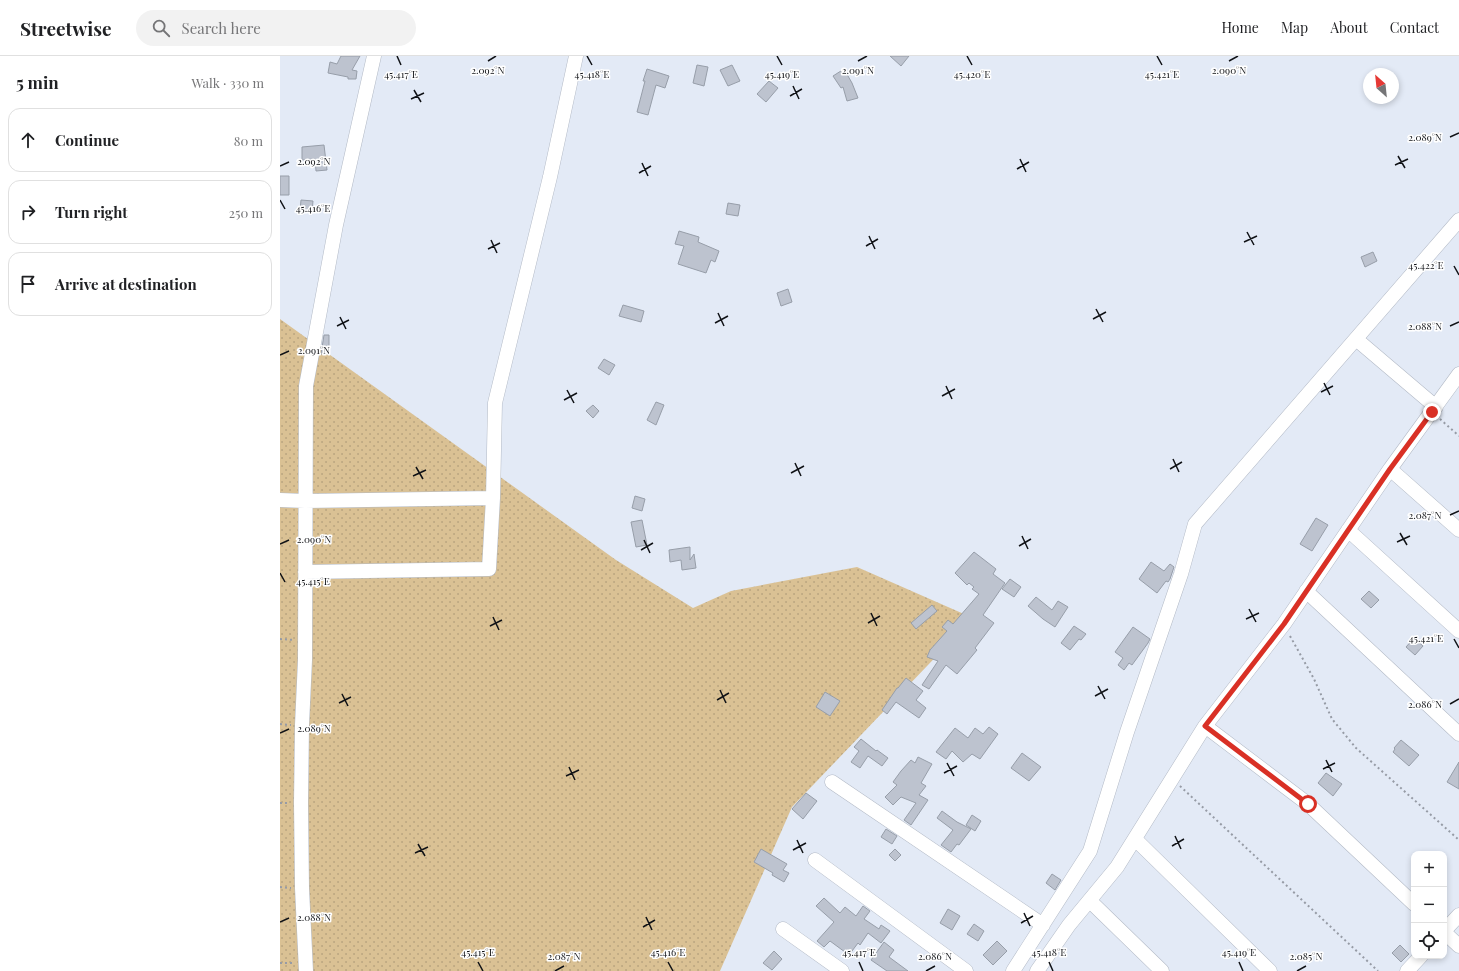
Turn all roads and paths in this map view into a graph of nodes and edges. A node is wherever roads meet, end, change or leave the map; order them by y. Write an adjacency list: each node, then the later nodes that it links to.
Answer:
1 (374, 56): 11 (street)
2 (576, 56): 9 (street)
3 (1459, 220): 4 (street)
4 (1356, 339): 6 (street); 28 (street)
5 (1459, 374): 6 (street)
6 (1434, 409): 7 (path); 8 (street)
7 (1459, 436)
8 (1390, 469): 12 (street); 13 (street)
9 (493, 498): 11 (street); 14 (street)
10 (280, 500): 11 (street)
11 (305, 501): 14 (street)
12 (1348, 530): 15 (street); 17 (street)
13 (1459, 530)
14 (305, 572): 35 (street)
15 (1306, 591): 16 (street); 19 (street)
16 (1284, 624): 18 (street); 23 (path)
17 (1459, 631)
18 (1205, 726): 20 (street); 26 (street)
19 (1459, 734)
20 (1172, 779): 22 (street); 41 (path)
21 (832, 782): 28 (street)
22 (1135, 839): 25 (street); 40 (street)
23 (1459, 840)
24 (815, 860): 37 (street)
25 (1090, 900): 34 (street); 39 (street)
26 (1411, 901)
27 (1459, 916): 29 (street)
28 (1043, 925): 38 (street)
29 (1447, 928)
30 (783, 929): 36 (street)
31 (1447, 934): 32 (street)
32 (1459, 946)
33 (1418, 959): 42 (street)
34 (1044, 968)
35 (306, 971)
36 (842, 971)
37 (966, 971)
38 (1013, 971)
39 (1162, 971)
40 (1270, 971)
41 (1378, 971)
42 (1407, 971)

